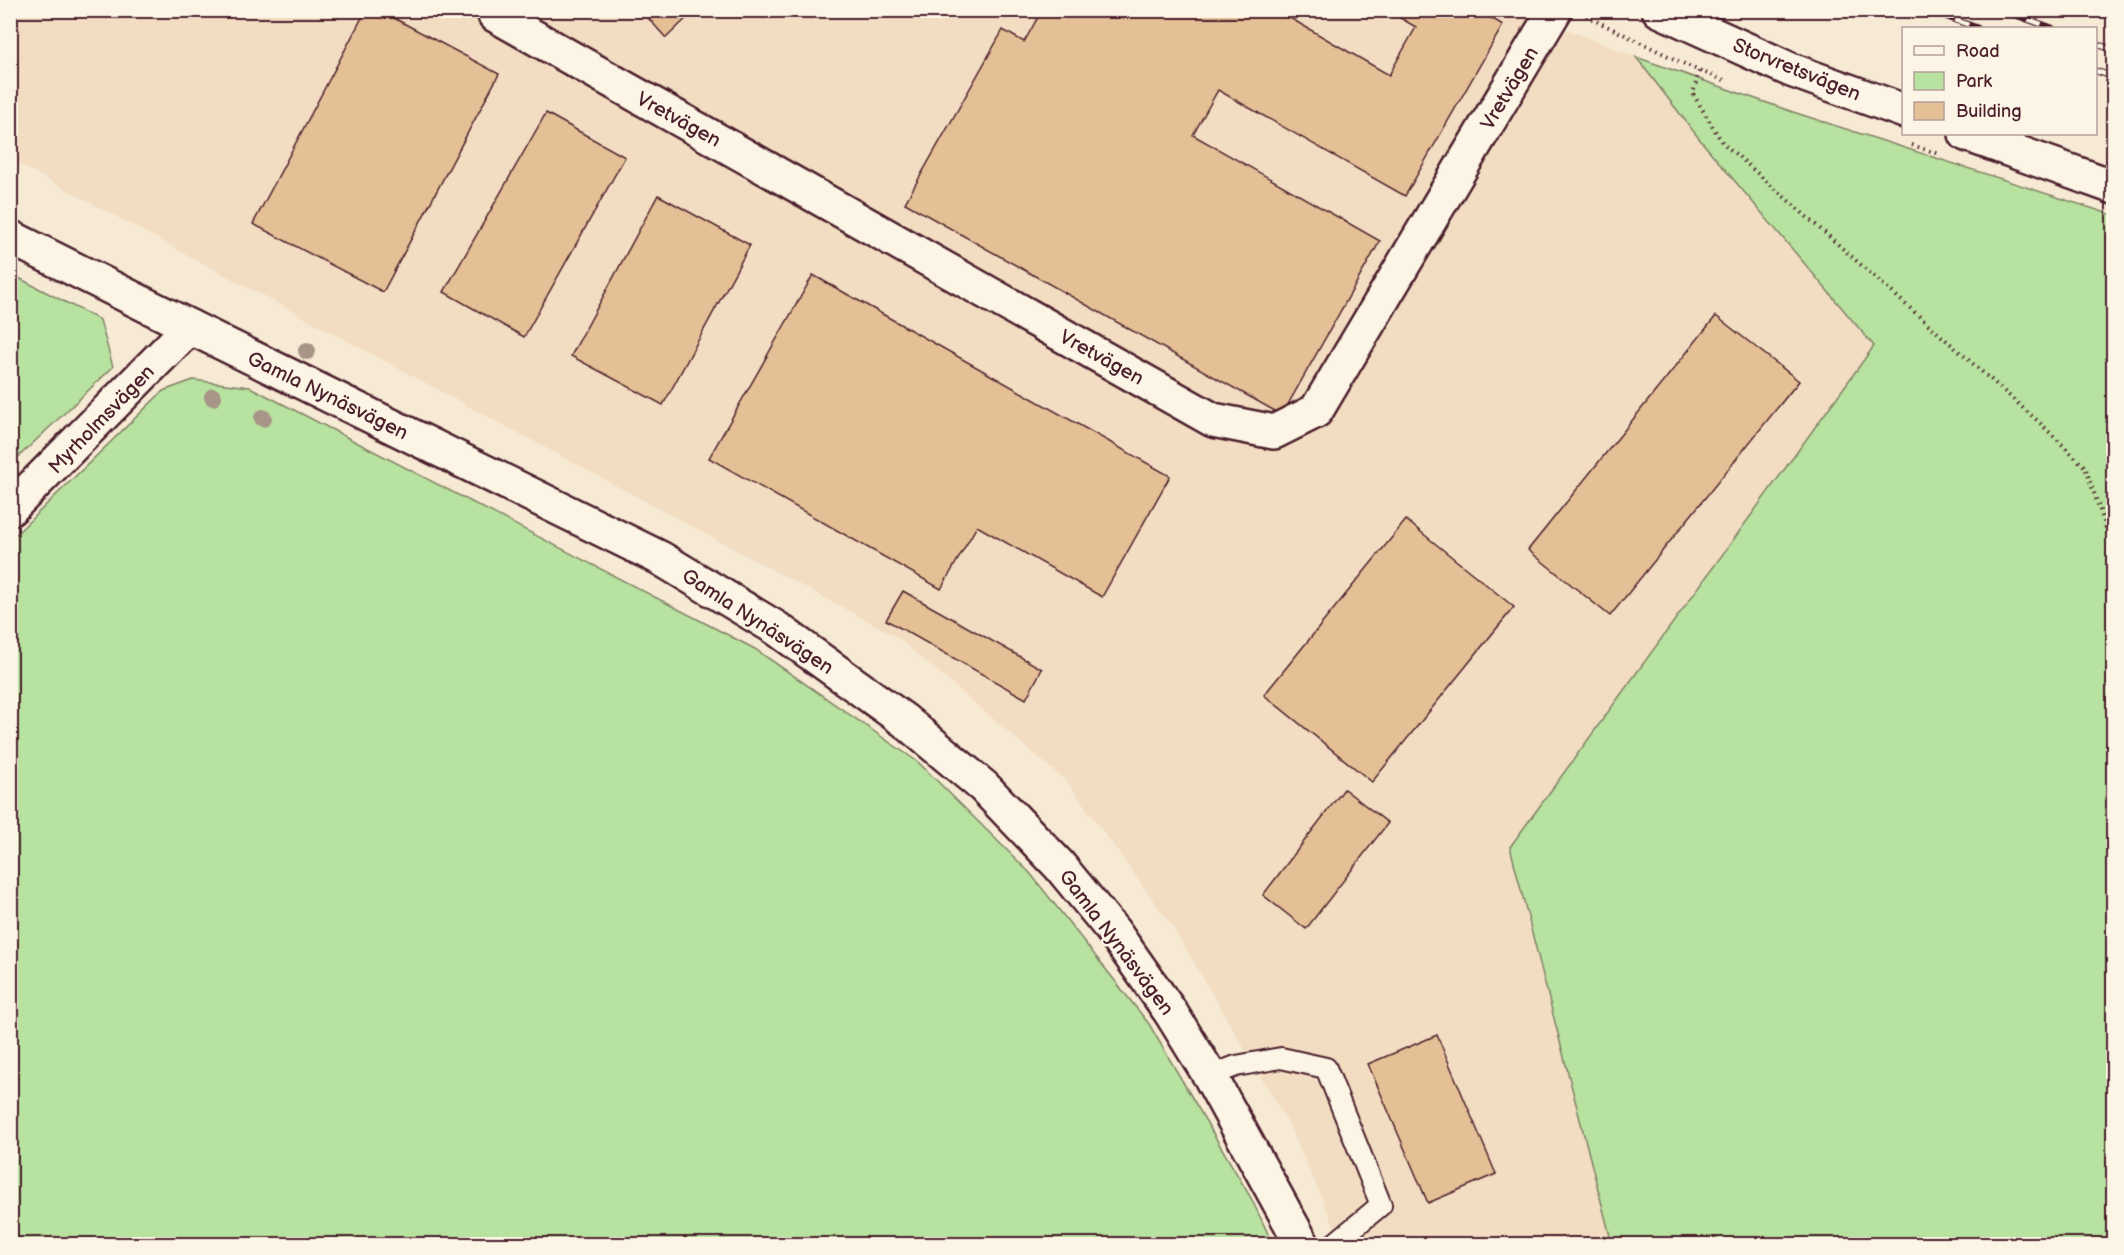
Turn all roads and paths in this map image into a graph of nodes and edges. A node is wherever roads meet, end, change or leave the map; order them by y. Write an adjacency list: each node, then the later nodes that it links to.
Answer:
1 (496, 10): 3 (street, Vretvägen)
2 (1659, 10): 4 (street, Storvretsvägen)
3 (1570, 13): 10 (path)
4 (1902, 110)
5 (1969, 135): 6 (street)
6 (2114, 187)
7 (10, 237): 8 (street, Gamla Nynäsvägen)
8 (190, 327): 9 (street, Myrholmsvägen); 11 (street, Gamla Nynäsvägen)
9 (10, 509)
10 (2114, 551)
11 (1210, 1076): 12 (street, Gamla Nynäsvägen); 13 (lane)
12 (1302, 1245)
13 (1334, 1245)

